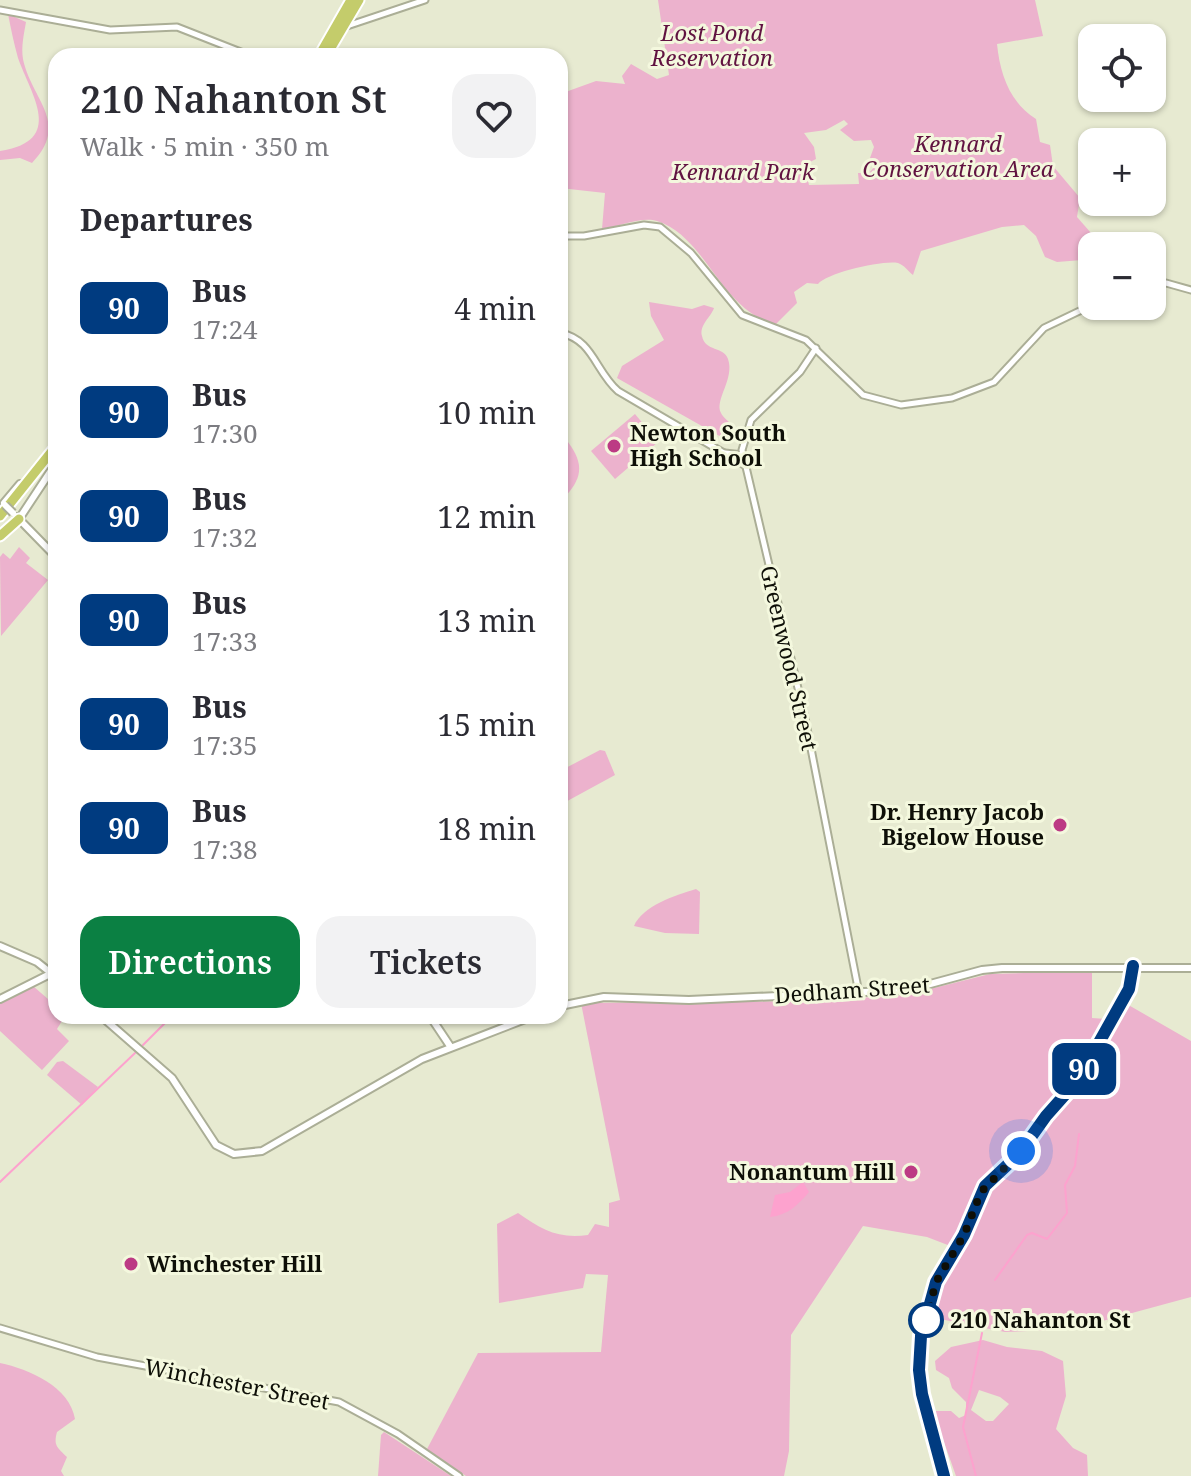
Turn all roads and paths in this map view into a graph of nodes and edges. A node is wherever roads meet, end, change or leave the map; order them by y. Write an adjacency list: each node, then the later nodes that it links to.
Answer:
1 (351, 0): 9 (highway)
2 (359, 0): 5 (highway)
3 (425, 0): 6 (street)
4 (0, 10): 8 (street)
5 (351, 13): 6 (street); 7 (highway)
6 (368, 17): 7 (street)
7 (343, 27): 10 (highway)
8 (231, 48)
9 (324, 48)
10 (331, 48)
11 (568, 236): 16 (street)
12 (1166, 283): 13 (street)
13 (1191, 290)
14 (1078, 312): 16 (street)
15 (568, 337): 18 (street)
16 (816, 348): 20 (street)
17 (48, 453): 24 (main road)
18 (725, 453): 20 (street); 22 (street)
19 (48, 454): 25 (highway)
20 (743, 455): 22 (street, Greenwood Street)
21 (48, 466): 27 (highway)
22 (746, 466): 37 (street, Greenwood Street)
23 (48, 474): 26 (main road)
24 (3, 503): 26 (main road, bridge)
25 (0, 516)
26 (16, 516): 28 (highway); 29 (main road)
27 (0, 523)
28 (0, 536)
29 (48, 549)
30 (0, 946): 34 (main road)
31 (1133, 966): 32 (main road, Dedham Street); 36 (main road); 37 (main road, Dedham Street)
32 (1153, 968): 33 (main road, Dedham Street); 36 (main road)
33 (1191, 968)
34 (48, 971)
35 (48, 975): 38 (main road)
36 (1130, 986): 48 (main road)
37 (859, 993): 39 (main road, Dedham Street)
38 (0, 999)
39 (568, 1004)
40 (110, 1024): 45 (main road)
41 (434, 1024): 43 (main road)
42 (511, 1024): 44 (main road)
43 (438, 1033): 44 (main road); 45 (main road)
44 (450, 1046): 45 (main road)
45 (442, 1050)
46 (0, 1328): 47 (street, Winchester Street)
47 (459, 1476)
48 (944, 1476)

